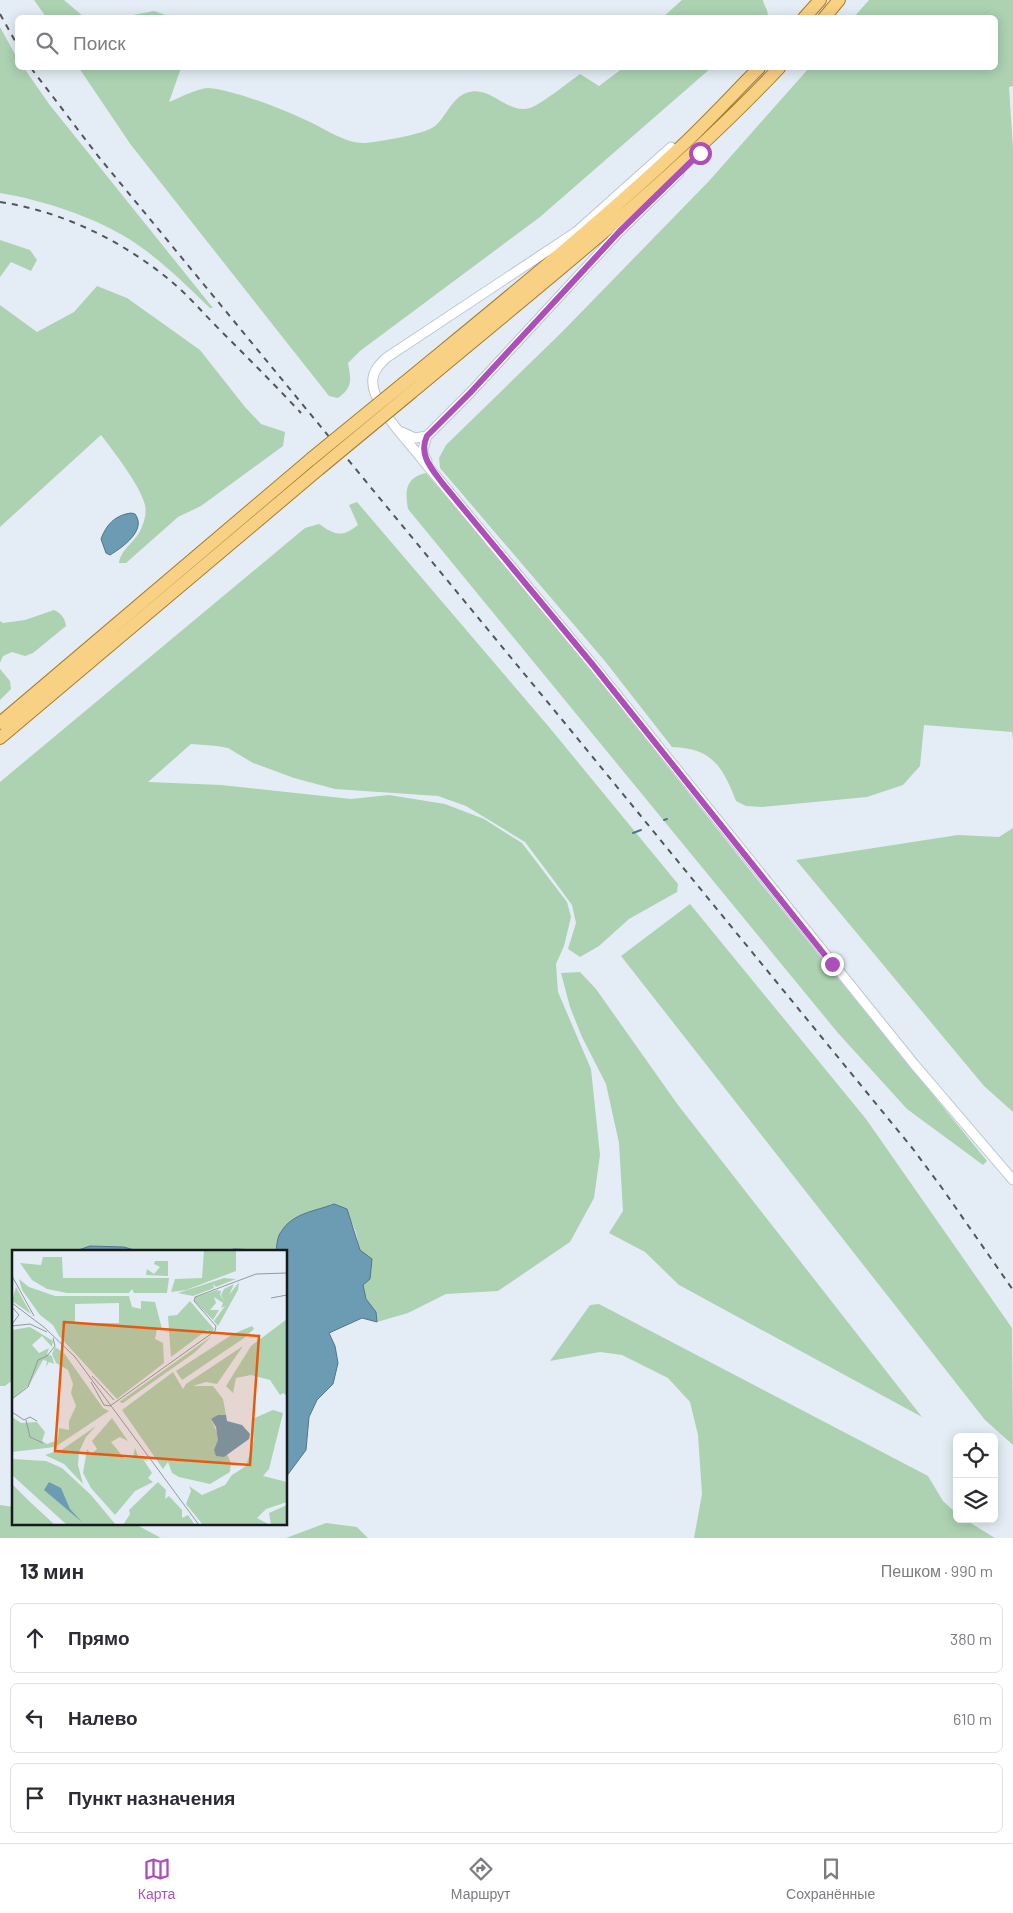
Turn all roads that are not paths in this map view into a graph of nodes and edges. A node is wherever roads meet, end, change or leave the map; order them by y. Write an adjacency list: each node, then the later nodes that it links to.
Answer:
1 (820, 0): 3 (main road)
2 (839, 0): 4 (main road)
3 (807, 15)
4 (826, 15)
5 (757, 70): 7 (main road)
6 (777, 70): 8 (main road)
7 (734, 94): 9 (main road); 10 (street)
8 (744, 104): 9 (main road); 11 (street)
9 (408, 388): 12 (main road, bridge)
10 (394, 424): 11 (street); 13 (street)
11 (427, 436): 13 (street)
12 (315, 464): 14 (main road); 15 (main road)
13 (443, 484): 16 (street)
14 (0, 723)
15 (0, 738)
16 (1013, 1180)

